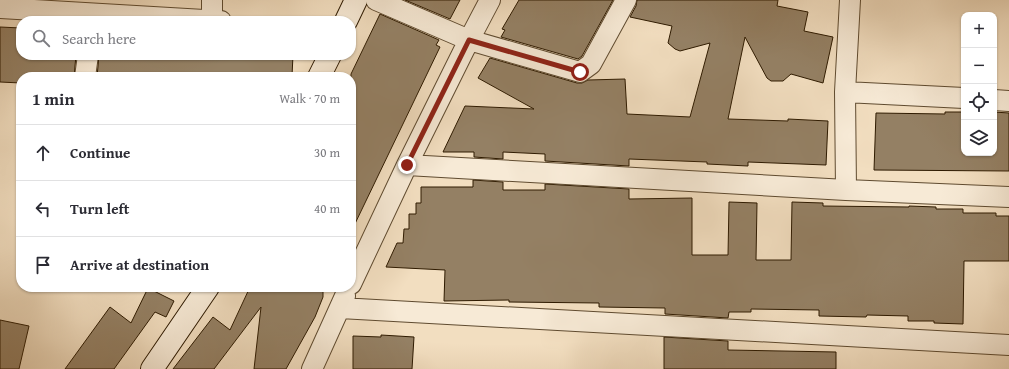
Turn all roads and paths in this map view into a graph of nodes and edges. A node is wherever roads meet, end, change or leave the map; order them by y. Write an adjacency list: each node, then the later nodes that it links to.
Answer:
1 (212, 0): 9 (street)
2 (356, 0): 10 (street)
3 (376, 0): 11 (street)
4 (490, 0): 11 (street)
5 (626, 0): 11 (street)
6 (850, 0): 16 (street)
7 (10, 6): 8 (street)
8 (85, 16)
9 (212, 16)
10 (348, 16)
11 (469, 40): 20 (street)
12 (87, 60): 14 (street)
13 (328, 60): 15 (street)
14 (86, 72)
15 (322, 72)
16 (845, 92): 17 (street); 21 (street)
17 (961, 98)
18 (997, 100): 19 (street)
19 (1009, 101)
20 (407, 165): 21 (street); 23 (street)
21 (846, 190): 22 (street)
22 (1009, 197)
23 (356, 273)
24 (205, 292): 28 (street)
25 (348, 292): 26 (street)
26 (340, 308): 27 (street); 29 (street)
27 (1009, 345)
28 (152, 369)
29 (312, 369)

